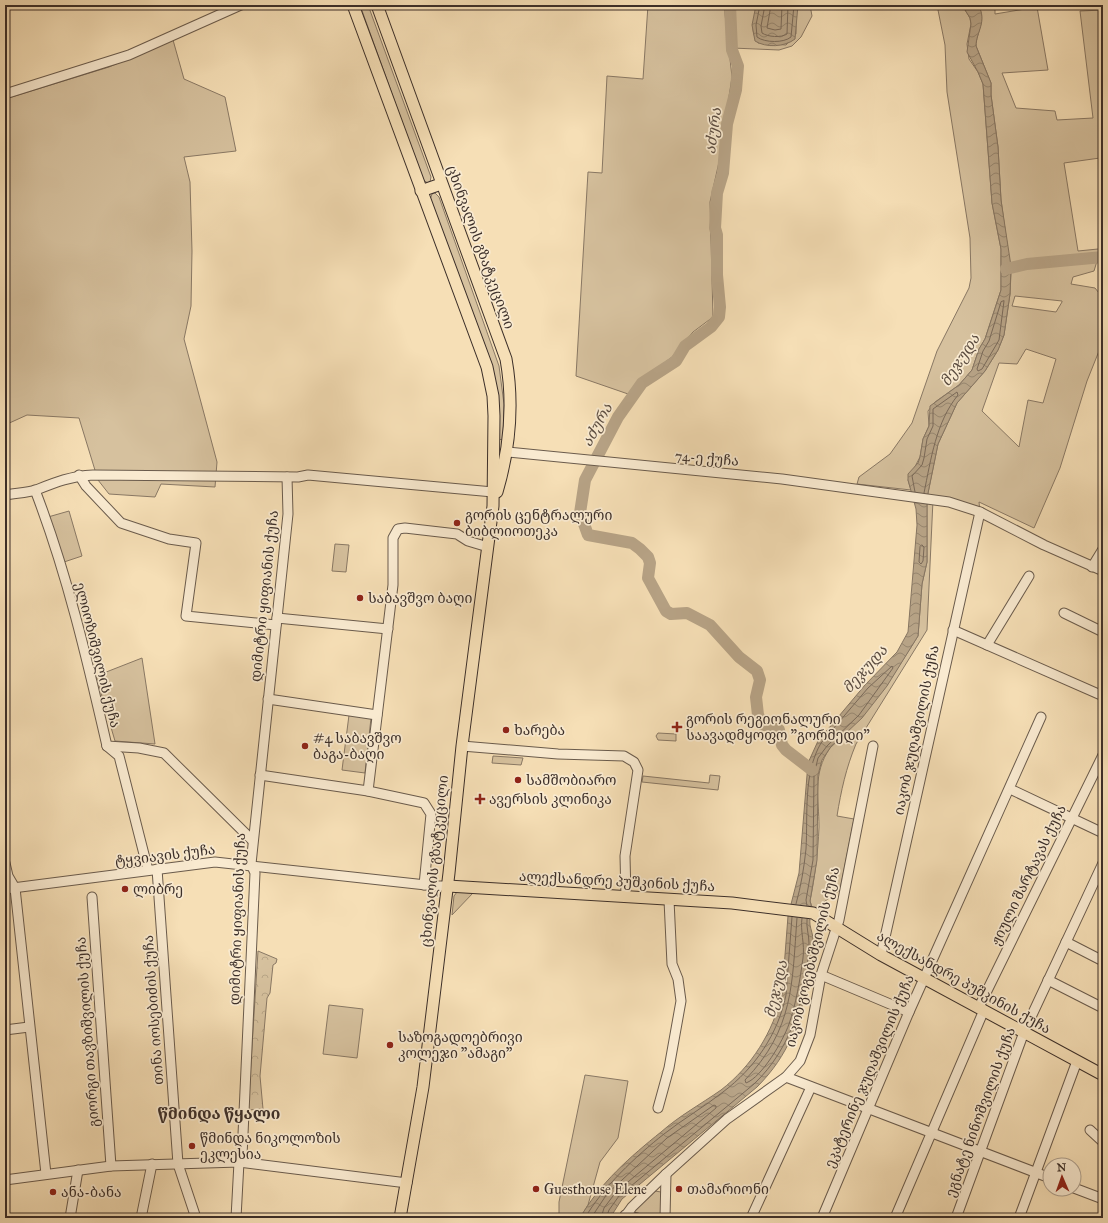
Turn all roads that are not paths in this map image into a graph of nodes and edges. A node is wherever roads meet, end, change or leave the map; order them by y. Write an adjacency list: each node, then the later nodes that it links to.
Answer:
1 (241, 5): 4 (street)
2 (353, 5): 6 (main road, ცხინვალის გზატკეცილი)
3 (377, 5): 5 (main road, ცხინვალის გზატკეცილი)
4 (5, 94)
5 (441, 184): 6 (main road); 8 (main road, ცხინვალის გზატკეცილი)
6 (421, 191): 7 (main road, ცხინვალის გზატკეცილი)
7 (494, 447): 8 (main road); 12 (main road, ცხინვალის გზატკეცილი)
8 (507, 452): 14 (main road, ცხინვალის გზატკეცილი); 15 (street, 74-ე ქუჩა)
9 (79, 475): 10 (street); 11 (street); 22 (street)
10 (287, 477): 12 (street); 22 (street, დიმიტრი ყიფიანის ქუჩა)
11 (35, 490): 13 (street); 31 (street, ელიოზიშვილის ქუჩა)
12 (493, 492): 14 (main road, ცხინვალის გზატკეცილი)
13 (5, 494)
14 (493, 506): 16 (main road, ცხინვალის გზატკეცილი)
15 (980, 512): 18 (street); 24 (street, იაკობ ჯუღაშვილის ქუჩა)
16 (488, 547): 23 (street); 32 (main road, ცხინვალის გზატკეცილი)
17 (1103, 549): 18 (street)
18 (1092, 567): 19 (street)
19 (1103, 571)
20 (1029, 576): 26 (street)
21 (1064, 613): 25 (street)
22 (276, 622): 23 (street); 28 (street, დიმიტრი ყიფიანის ქუჩა)
23 (388, 629): 29 (street)
24 (953, 630): 26 (street); 54 (street, იაკობ ჯუღაშვილის ქუჩა)
25 (1103, 632)
26 (987, 645): 27 (street)
27 (1103, 696)
28 (268, 699): 29 (street); 35 (street, დიმიტრი ყიფიანის ქუჩა)
29 (377, 715): 37 (street)
30 (1041, 717): 36 (street, ეკატერინე ჯუღაშვილის ქუჩა)
31 (106, 746): 40 (street, ელიოზიშვილის ქუჩა); 44 (street, თინა იოსებიძის ქუჩა)
32 (462, 746): 46 (main road, ცხინვალის გზატკეცილი); 50 (street)
33 (873, 746): 52 (street, იაკობ გოგებაშვილის ქუჩა)
34 (1103, 755): 38 (street, ჟიული შარტავას ქუჩა)
35 (260, 775): 37 (street); 40 (street, დიმიტრი ყიფიანის ქუჩა)
36 (1010, 789): 38 (street); 57 (street, ეკატერინე ჯუღაშვილის ქუჩა)
37 (368, 792): 45 (street)
38 (1071, 818): 39 (street); 60 (street, ჟიული შარტავას ქუჩა)
39 (1103, 833)
40 (252, 840): 43 (street, დიმიტრი ყიფიანის ქუჩა)
41 (5, 863): 47 (street)
42 (1103, 863): 53 (street, ეგნატე ნინოშვილის ქუჩა)
43 (251, 864): 44 (street, ტყვიავის ქუჩა); 45 (street, ტყვიავის ქუჩა); 75 (street, დიმიტრი ყიფიანის ქუჩა)
44 (152, 869): 47 (street, ტყვიავის ქუჩა); 77 (street, თინა იოსებიძის ქუჩა)
45 (424, 885): 46 (street, ტყვიავის ქუჩა)
46 (448, 886): 50 (main road, ალექსანდრე პუშკინის ქუჩა); 85 (main road, ცხინვალის გზატკეცილი)
47 (15, 888): 48 (street, ტყვიავის ქუჩა); 62 (street)
48 (5, 889)
49 (92, 897): 78 (street, გიორგი თავზიშვილის ქუჩა)
50 (626, 897): 51 (main road, ალექსანდრე პუშკინის ქუჩა)
51 (669, 900): 52 (main road, ალექსანდრე პუშკინის ქუჩა); 69 (street)
52 (837, 927): 54 (main road, ალექსანდრე პუშკინის ქუჩა); 56 (street, იაკობ გოგებაშვილის ქუჩა)
53 (1066, 942): 55 (street); 58 (street, ეგნატე ნინოშვილის ქუჩა)
54 (881, 955): 57 (main road, ალექსანდრე პუშკინის ქუჩა)
55 (1103, 962)
56 (821, 975): 61 (street); 67 (street, იაკობ გოგებაშვილის ქუჩა)
57 (924, 977): 60 (main road, ალექსანდრე პუშკინის ქუჩა); 61 (street, ეკატერინე ჯუღაშვილის ქუჩა)
58 (1048, 980): 59 (street); 64 (street, ეგნატე ნინოშვილის ქუჩა)
59 (1103, 1008)
60 (982, 1009): 64 (main road, ალექსანდრე პუშკინის ქუჩა); 72 (street, ჟიული შარტავას ქუჩა)
61 (908, 1012): 70 (street, ეკატერინე ჯუღაშვილის ქუჩა)
62 (29, 1027): 63 (street); 81 (street)
63 (5, 1030)
64 (1024, 1032): 65 (main road, ალექსანდრე პუშკინის ქუჩა); 74 (street, ეგნატე ნინოშვილის ქუჩა)
65 (1077, 1061): 66 (main road, ალექსანდრე პუშკინის ქუჩა); 80 (street)
66 (1103, 1075)
67 (786, 1077): 68 (street); 82 (street, იაკობ გოგებაშვილის ქუჩა)
68 (810, 1087): 70 (street); 96 (street)
69 (658, 1108)
70 (868, 1108): 72 (street); 97 (street, ეკატერინე ჯუღაშვილის ქუჩა)
71 (1090, 1130): 73 (street)
72 (930, 1132): 74 (street); 98 (street, ჟიული შარტავას ქუჩა)
73 (1103, 1142)
74 (980, 1152): 80 (street); 99 (street, ეგნატე ნინოშვილის ქუჩა)
75 (239, 1162): 77 (street); 85 (street); 92 (street, დიმიტრი ყიფიანის ქუჩა)
76 (152, 1164): 77 (street); 78 (street); 90 (street)
77 (178, 1164): 91 (street, თინა იოსებიძის ქუჩა)
78 (111, 1166): 79 (street)
79 (78, 1170): 81 (street); 89 (street)
80 (1036, 1172): 83 (street); 100 (street)
81 (46, 1174): 84 (street)
82 (666, 1174): 88 (street, იაკობ გოგებაშვილის ქუჩა); 95 (street)
83 (1042, 1175)
84 (5, 1180)
85 (407, 1183): 93 (main road, ცხინვალის გზატკეცილი)
86 (1082, 1191): 87 (street)
87 (1103, 1199)
88 (625, 1216): 94 (street)
89 (70, 1218)
90 (142, 1218)
91 (196, 1218)
92 (236, 1218)
93 (400, 1218)
94 (637, 1218)
95 (665, 1218)
96 (751, 1218)
97 (822, 1218)
98 (895, 1218)
99 (956, 1218)
100 (1019, 1218)

